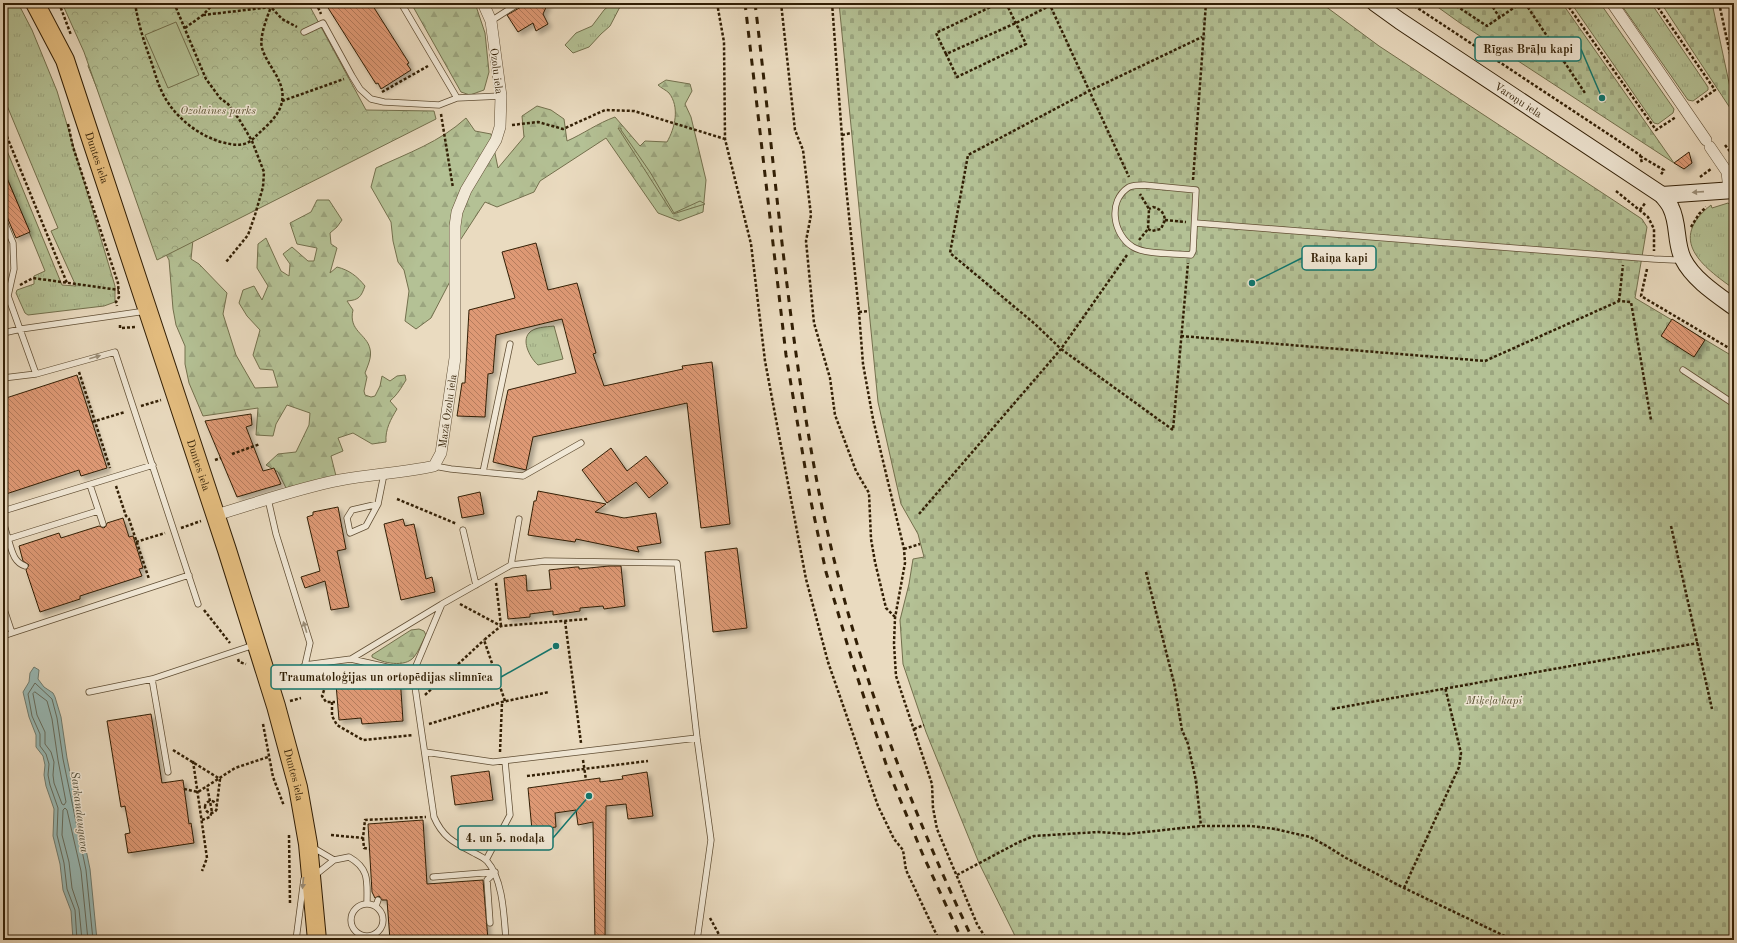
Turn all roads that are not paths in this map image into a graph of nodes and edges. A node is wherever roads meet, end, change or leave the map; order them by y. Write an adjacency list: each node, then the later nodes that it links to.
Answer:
1 (35, 3): 21 (main road, Duntes iela)
2 (401, 3): 12 (lane)
3 (483, 3): 9 (street, Ozolu iela)
4 (519, 3): 9 (lane)
5 (1375, 3): 15 (street, Varoņu iela)
6 (1612, 3): 14 (street)
7 (1732, 3): 8 (lane)
8 (1734, 12)
9 (491, 21): 11 (street, Ozolu iela)
10 (304, 32): 12 (lane)
11 (501, 96): 12 (lane); 13 (street, Ozolu iela)
12 (457, 98)
13 (496, 140): 31 (street, Mazā Ozolu iela)
14 (1731, 190): 15 (street, one-way to 15)
15 (1656, 191): 18 (street, Varoņu iela)
16 (3, 219): 19 (lane)
17 (1195, 223): 17 (lane); 18 (lane)
18 (1682, 258): 20 (street, Varoņu iela)
19 (5, 293): 22 (lane)
20 (1734, 307)
21 (148, 311): 22 (lane); 39 (main road, Duntes iela)
22 (21, 329): 23 (lane); 26 (lane)
23 (3, 333)
24 (510, 344): 32 (lane)
25 (1683, 370): 28 (lane)
26 (36, 374): 27 (lane); 30 (lane, one-way to 30)
27 (3, 378)
28 (1734, 404)
29 (581, 443): 32 (lane)
30 (153, 465): 34 (lane); 47 (lane)
31 (434, 466): 32 (lane); 33 (street)
32 (483, 472)
33 (384, 474): 35 (street); 36 (lane)
34 (90, 485): 37 (lane); 38 (lane)
35 (268, 499): 39 (street); 56 (lane, one-way to 35)
36 (378, 504): 36 (lane)
37 (98, 511): 42 (lane); 44 (lane)
38 (3, 512)
39 (216, 515): 54 (main road, Duntes iela)
40 (519, 519): 45 (lane)
41 (3, 521): 44 (lane)
42 (103, 524)
43 (463, 530): 48 (lane)
44 (6, 539): 46 (lane)
45 (511, 565): 48 (lane); 61 (lane)
46 (25, 566)
47 (189, 575): 49 (lane); 52 (lane)
48 (476, 585): 50 (lane)
49 (198, 604)
50 (442, 604): 55 (lane); 57 (lane)
51 (3, 606): 52 (lane)
52 (12, 633): 53 (lane)
53 (3, 636)
54 (258, 644): 58 (lane); 59 (main road, Duntes iela)
55 (351, 659): 56 (lane); 57 (lane)
56 (305, 665): 59 (lane)
57 (413, 673): 62 (lane)
58 (152, 679): 60 (lane); 64 (lane)
59 (270, 685): 65 (main road, Duntes iela)
60 (89, 692)
61 (697, 738): 63 (lane); 78 (lane)
62 (425, 752): 63 (lane); 67 (lane)
63 (502, 760): 67 (lane)
64 (168, 772)
65 (308, 844): 66 (lane); 70 (main road, Duntes iela); 75 (lane, one-way to 75)
66 (334, 860): 70 (lane); 72 (lane)
67 (486, 860): 68 (lane)
68 (495, 872): 69 (lane); 74 (lane); 77 (lane)
69 (434, 877)
70 (311, 878): 76 (main road, Duntes iela)
71 (378, 900): 73 (lane)
72 (367, 903): 73 (lane); 73 (lane)
73 (376, 906)
74 (490, 923)
75 (296, 940)
76 (317, 940)
77 (506, 940)
78 (697, 940)

